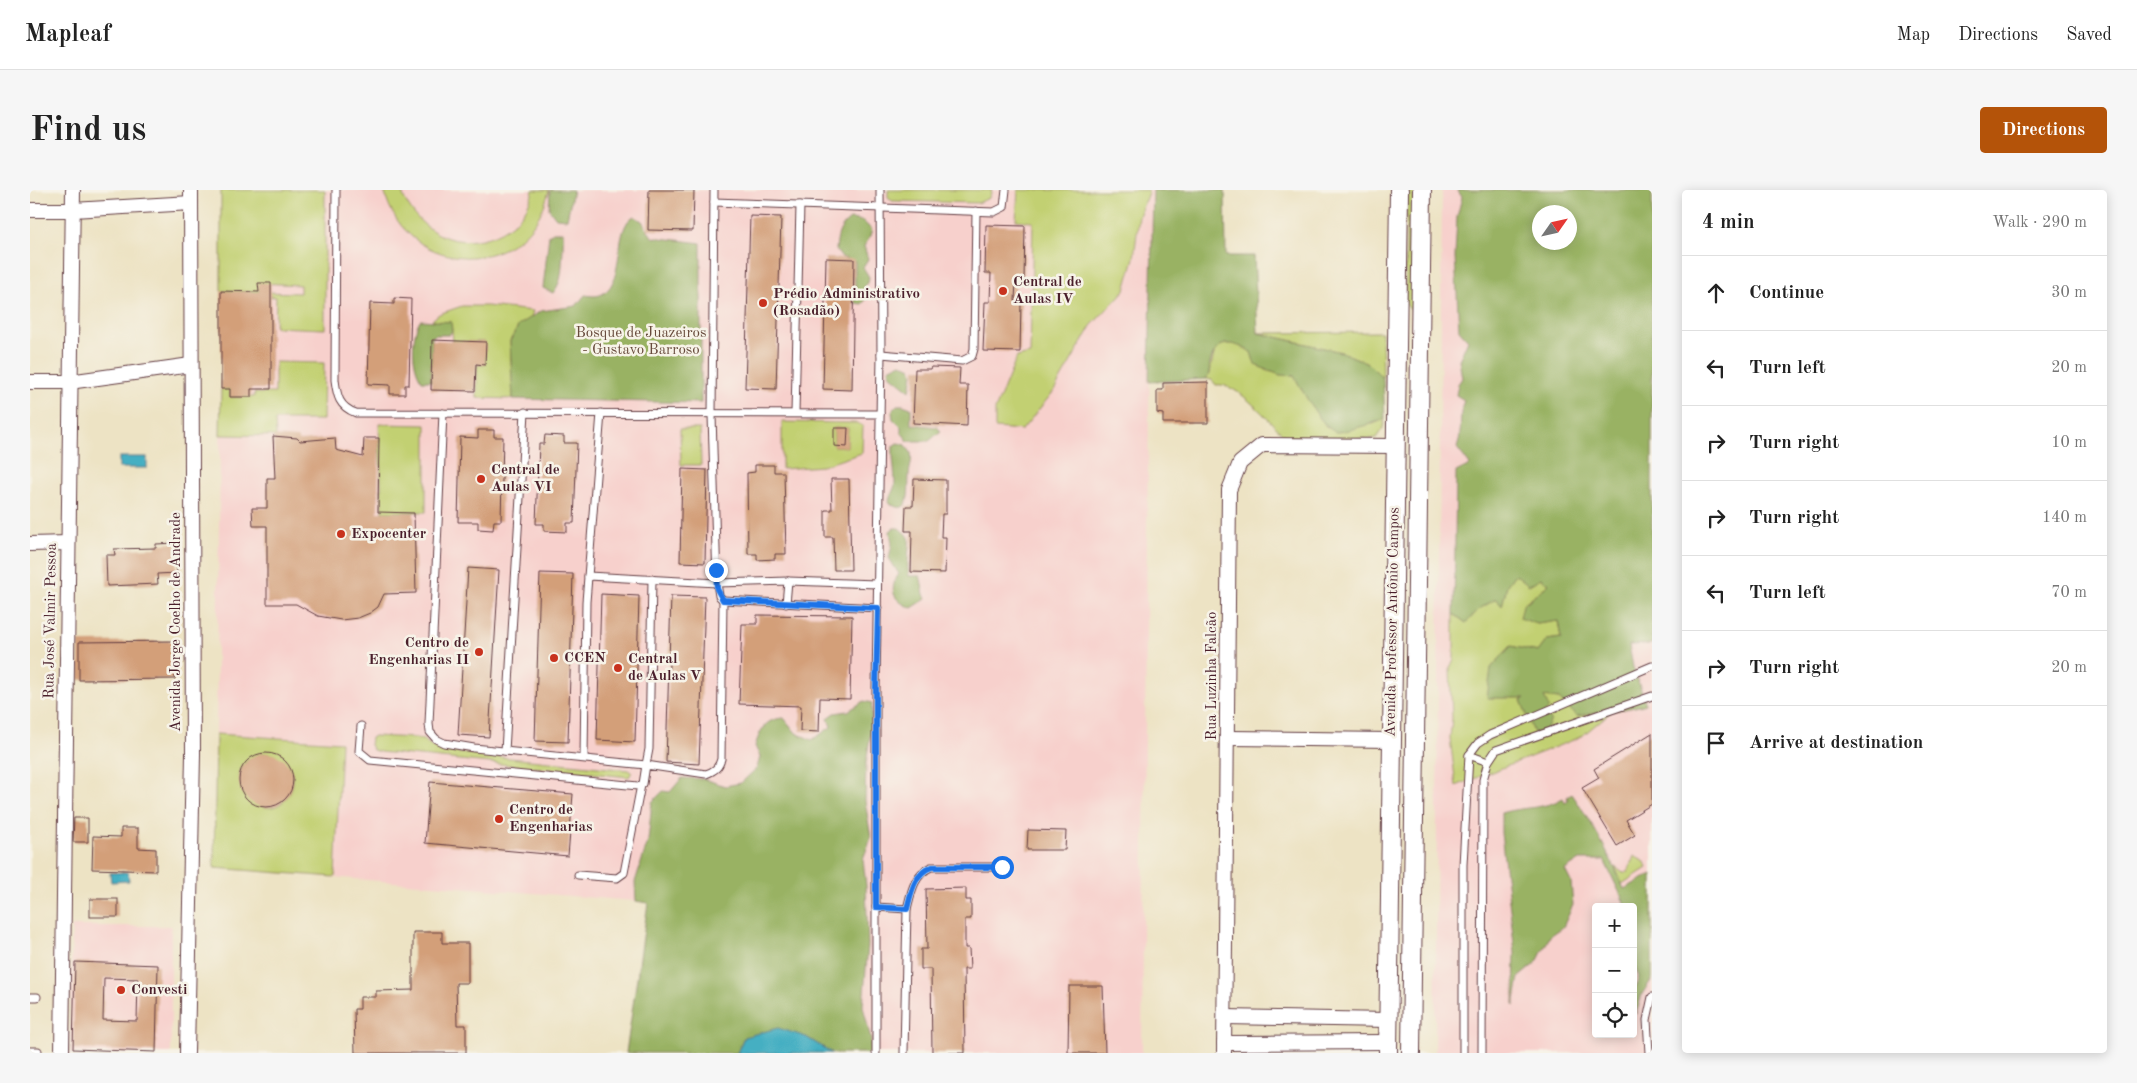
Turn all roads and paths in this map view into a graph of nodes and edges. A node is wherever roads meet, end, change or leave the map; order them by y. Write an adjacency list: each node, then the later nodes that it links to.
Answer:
1 (73, 190): 13 (street, Rua José Valmir Pessoa)
2 (336, 190): 22 (lane)
3 (714, 190): 9 (lane)
4 (880, 190): 11 (lane)
5 (1006, 190): 14 (lane)
6 (1399, 190): 17 (street, Avenida Professor Antônio Campos)
7 (1422, 190): 18 (street, Avenida Professor Antônio Campos)
8 (191, 196): 13 (street); 16 (street, Avenida Jorge Coelho de Andrade)
9 (714, 202): 10 (lane); 27 (lane)
10 (800, 205): 11 (lane); 24 (lane)
11 (880, 206): 14 (lane); 15 (lane)
12 (30, 210): 13 (street)
13 (73, 210): 20 (street, Rua José Valmir Pessoa)
14 (976, 211): 15 (lane)
15 (881, 354): 25 (lane)
16 (191, 365): 20 (street); 65 (street, Avenida Jorge Coelho de Andrade)
17 (1397, 376): 18 (street); 26 (street, Avenida Professor Antônio Campos)
18 (1420, 379): 28 (street, Avenida Professor Antônio Campos)
19 (30, 382): 20 (street)
20 (69, 382): 30 (street, Rua José Valmir Pessoa)
21 (525, 412): 22 (lane); 23 (lane); 45 (lane)
22 (443, 413): 45 (lane)
23 (601, 413): 27 (lane); 32 (lane)
24 (796, 413): 25 (lane); 27 (lane)
25 (880, 414): 36 (lane)
26 (1395, 414): 28 (street); 29 (street, Avenida Professor Antônio Campos)
27 (712, 415): 35 (lane)
28 (1419, 415): 54 (street, Avenida Professor Antônio Campos)
29 (1395, 446): 43 (street, Rua Luzinha Falcão); 44 (street, Avenida Professor Antônio Campos)
30 (68, 543): 31 (street); 64 (street, Rua José Valmir Pessoa)
31 (30, 544)
32 (588, 576): 33 (lane); 47 (lane)
33 (652, 579): 35 (lane); 49 (lane)
34 (788, 581): 35 (lane); 36 (lane); 38 (lane)
35 (717, 582): 37 (lane)
36 (878, 584): 39 (lane)
37 (723, 600): 38 (lane); 49 (lane)
38 (786, 604): 39 (lane)
39 (878, 608): 55 (lane)
40 (1652, 666): 46 (lane)
41 (1652, 696): 48 (lane)
42 (361, 726): 50 (lane)
43 (1228, 738): 44 (street); 60 (street, Rua Luzinha Falcão)
44 (1392, 740): 53 (street, Avenida Professor Antônio Campos)
45 (505, 751): 47 (lane)
46 (1469, 755): 48 (lane); 69 (lane)
47 (584, 758): 49 (lane)
48 (1488, 762): 70 (lane)
49 (646, 765): 50 (lane)
50 (641, 786): 52 (lane)
51 (1002, 867): 56 (lane)
52 (578, 875)
53 (1389, 893): 54 (street); 58 (street, Avenida Professor Antônio Campos)
54 (1413, 896): 57 (street, Avenida Professor Antônio Campos)
55 (876, 907): 56 (lane); 66 (lane)
56 (907, 909): 67 (lane)
57 (1412, 929): 58 (street); 68 (street, Avenida Professor Antônio Campos)
58 (1390, 930): 61 (street, Avenida Professor Antônio Campos)
59 (1652, 997): 71 (lane)
60 (1225, 1017): 61 (street); 62 (street, Rua Luzinha Falcão)
61 (1388, 1020): 63 (street, Avenida Professor Antônio Campos)
62 (1224, 1048): 63 (street)
63 (1388, 1048)
64 (62, 1053)
65 (187, 1053)
66 (876, 1053)
67 (904, 1053)
68 (1411, 1053)
69 (1463, 1053)
70 (1482, 1053)
71 (1649, 1053)

